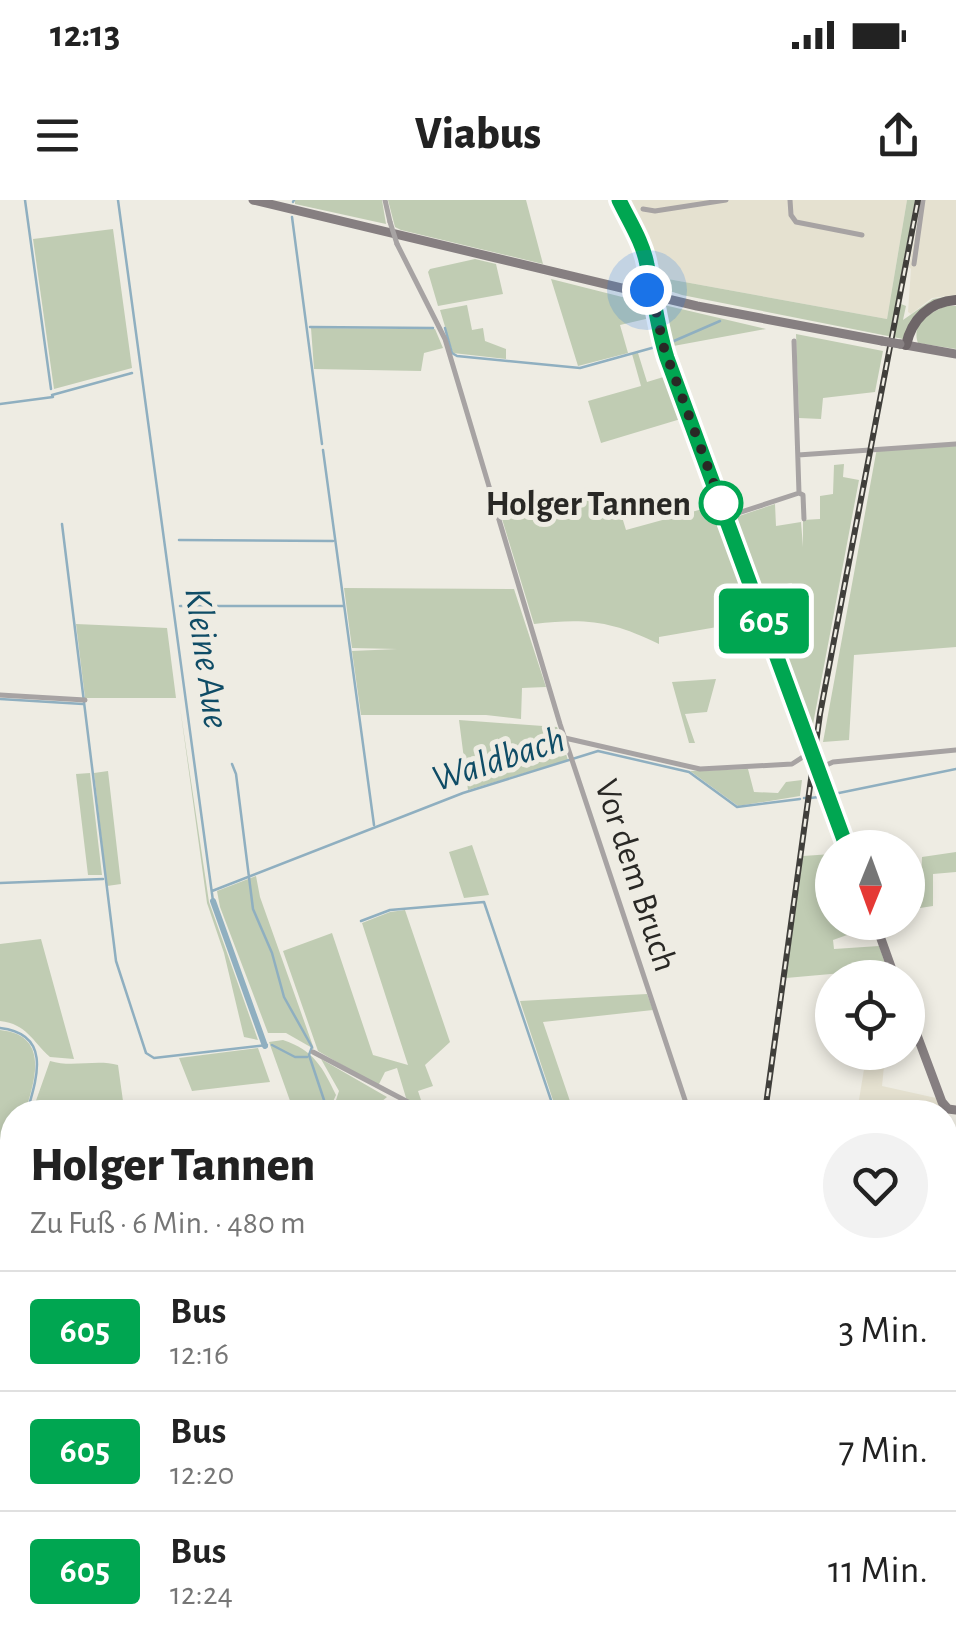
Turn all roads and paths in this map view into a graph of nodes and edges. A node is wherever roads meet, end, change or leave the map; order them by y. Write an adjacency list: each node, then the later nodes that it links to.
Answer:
1 (252, 200): 10 (street)
2 (385, 200): 23 (street, Vor dem Bruch, bridge)
3 (619, 200): 10 (street)
4 (726, 200): 7 (street)
5 (790, 200): 8 (street)
6 (923, 200): 9 (street)
7 (643, 209)
8 (862, 235)
9 (914, 264)
10 (649, 294): 11 (street); 11 (street); 19 (street)
11 (677, 300): 14 (street, bridge)
12 (956, 302): 14 (main road)
13 (794, 341): 17 (street)
14 (905, 345): 15 (street)
15 (956, 354)
16 (956, 444): 17 (street)
17 (798, 454): 18 (street)
18 (799, 494): 19 (street); 20 (street)
19 (726, 516): 25 (street)
20 (804, 519)
21 (0, 696): 22 (street)
22 (83, 700)
23 (565, 738): 25 (street); 31 (street, Vor dem Bruch)
24 (956, 750): 26 (street)
25 (812, 751): 26 (street)
26 (818, 770): 27 (street)
27 (840, 830)
28 (313, 1052): 30 (street)
29 (925, 1056): 32 (street)
30 (404, 1100)
31 (685, 1100)
32 (941, 1100)

